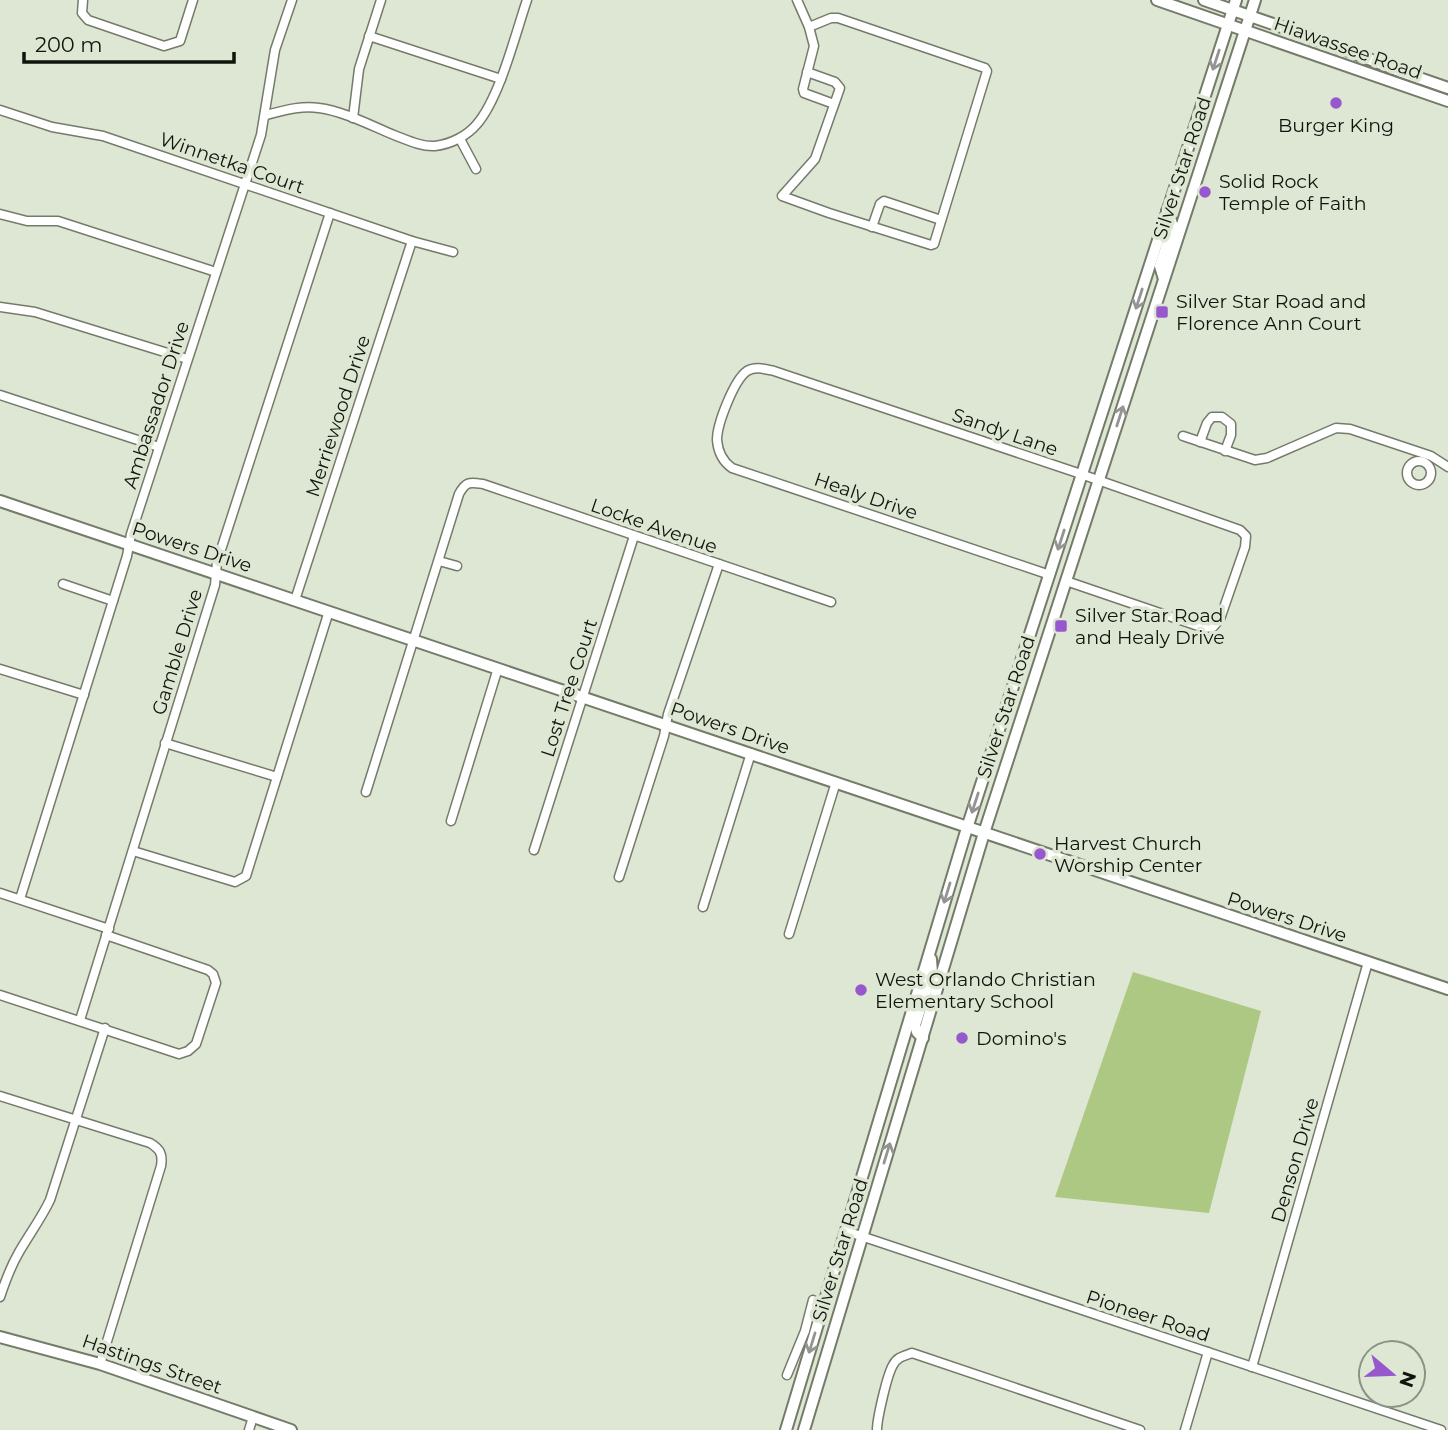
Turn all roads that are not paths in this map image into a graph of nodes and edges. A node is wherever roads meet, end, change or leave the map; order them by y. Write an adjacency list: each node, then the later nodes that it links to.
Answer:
1 (193, 0): 9 (street)
2 (292, 0): 22 (street, Ambassador Drive)
3 (381, 0): 15 (street)
4 (527, 0): 17 (street)
5 (797, 0): 13 (street)
6 (1157, 0): 12 (main road, Hiawassee Road)
7 (1204, 0): 10 (main road, Hiawassee Road)
8 (1255, 0): 11 (main road, Silver Star Road)
9 (82, 2)
10 (1234, 5): 11 (main road, Hiawassee Road); 12 (main road, Silver Star Road)
11 (1250, 17): 14 (main road, Silver Star Road); 18 (main road, Hiawassee Road)
12 (1227, 25): 14 (main road, Hiawassee Road); 27 (main road, Silver Star Road, one-way to 27)
13 (809, 27): 16 (street); 30 (street)
14 (1245, 31): 19 (main road, Hiawassee Road); 35 (main road, Silver Star Road)
15 (369, 36): 17 (street); 23 (street)
16 (807, 72): 20 (street); 20 (street)
17 (501, 79): 24 (street)
18 (1448, 88)
19 (1448, 101)
20 (834, 104): 31 (street)
21 (0, 110): 26 (street, Winnetka Court)
22 (266, 115): 23 (street); 26 (street, Ambassador Drive)
23 (353, 118): 24 (street)
24 (460, 139): 25 (street)
25 (476, 169)
26 (244, 184): 28 (street, Winnetka Court); 34 (street, Ambassador Drive)
27 (1167, 211): 35 (main road); 45 (main road, Silver Star Road, one-way to 45)
28 (330, 213): 32 (street, Winnetka Court); 53 (street, Gamble Drive)
29 (0, 214): 34 (street)
30 (942, 220): 31 (street); 31 (street)
31 (872, 227)
32 (412, 241): 33 (street, Winnetka Court); 57 (street, Merriewood Drive)
33 (453, 253)
34 (216, 272): 37 (street, Ambassador Drive)
35 (1164, 279): 46 (main road, Silver Star Road, one-way to 35)
36 (0, 307): 37 (street)
37 (187, 359): 42 (street, Ambassador Drive)
38 (0, 395): 42 (street)
39 (725, 411): 45 (street, Sandy Lane); 54 (street, Healy Drive)
40 (1183, 436): 41 (street)
41 (1200, 442): 43 (street); 43 (street)
42 (159, 447): 49 (street, Ambassador Drive)
43 (1225, 451): 44 (street)
44 (1448, 467)
45 (1082, 475): 46 (street, Sandy Lane); 54 (main road, Silver Star Road, one-way to 54)
46 (1099, 481): 55 (main road, Silver Star Road); 55 (street, Sandy Lane)
47 (0, 501): 49 (main road, Powers Drive)
48 (634, 536): 50 (street, Locke Avenue); 51 (street, Locke Avenue); 65 (street, Lost Tree Court)
49 (129, 544): 53 (main road, Powers Drive); 58 (street, Ambassador Drive)
50 (439, 561): 52 (street); 61 (street)
51 (719, 564): 59 (street, Locke Avenue); 66 (street)
52 (457, 566)
53 (216, 573): 57 (main road, Powers Drive); 67 (street, Gamble Drive)
54 (1050, 575): 73 (main road, Silver Star Road, one-way to 73)
55 (1066, 581): 74 (main road, Silver Star Road)
56 (63, 584): 58 (street)
57 (295, 600): 60 (main road, Powers Drive)
58 (113, 601): 64 (street, Ambassador Drive)
59 (831, 602)
60 (329, 611): 61 (main road, Powers Drive); 69 (street)
61 (414, 640): 62 (main road, Powers Drive); 71 (street)
62 (498, 668): 65 (main road, Powers Drive); 72 (street)
63 (0, 669): 64 (street)
64 (84, 695): 79 (street, Ambassador Drive)
65 (582, 696): 66 (main road, Powers Drive); 75 (street, Lost Tree Court)
66 (666, 725): 68 (main road, Powers Drive); 77 (street)
67 (165, 743): 69 (street); 76 (street, Gamble Drive)
68 (751, 754): 70 (main road, Powers Drive); 80 (street)
69 (277, 777): 76 (street)
70 (836, 782): 73 (main road, Powers Drive); 82 (street)
71 (366, 792)
72 (451, 821)
73 (967, 828): 74 (main road, Powers Drive); 83 (main road, Silver Star Road, one-way to 83)
74 (984, 833): 84 (main road, Powers Drive); 89 (main road, Silver Star Road)
75 (534, 850)
76 (133, 851): 81 (street, Gamble Drive)
77 (619, 877)
78 (0, 893): 79 (street)
79 (20, 900): 81 (street)
80 (703, 907)
81 (108, 932): 87 (street, Gamble Drive); 88 (street)
82 (789, 934)
83 (932, 946): 89 (main road); 92 (main road, Silver Star Road)
84 (1368, 962): 85 (main road, Powers Drive); 100 (street, Denson Drive)
85 (1448, 989)
86 (0, 995): 87 (street)
87 (80, 1020): 88 (street)
88 (105, 1028): 91 (street)
89 (923, 1038): 93 (main road, Silver Star Road, one-way to 89)
90 (0, 1096): 91 (street)
91 (75, 1120): 95 (street); 99 (street)
92 (846, 1231): 93 (street, Pioneer Road); 94 (main road, Silver Star Road)
93 (862, 1236): 98 (street, Pioneer Road); 102 (main road, Silver Star Road)
94 (830, 1285): 102 (main road); 106 (main road, Silver Star Road, one-way to 106)
95 (0, 1297)
96 (813, 1300): 101 (street)
97 (0, 1337): 99 (main road, Hastings Street)
98 (1208, 1352): 100 (street, Pioneer Road); 110 (street)
99 (100, 1364): 103 (main road, Hastings Street)
100 (1252, 1367): 111 (street, Pioneer Road)
101 (788, 1375)
102 (818, 1385): 107 (main road, Silver Star Road)
103 (253, 1417): 104 (street); 105 (main road, Hastings Street)
104 (249, 1430)
105 (291, 1430)
106 (786, 1430)
107 (804, 1430)
108 (877, 1430): 109 (street)
109 (1140, 1430)
110 (1185, 1430)
111 (1441, 1430)

